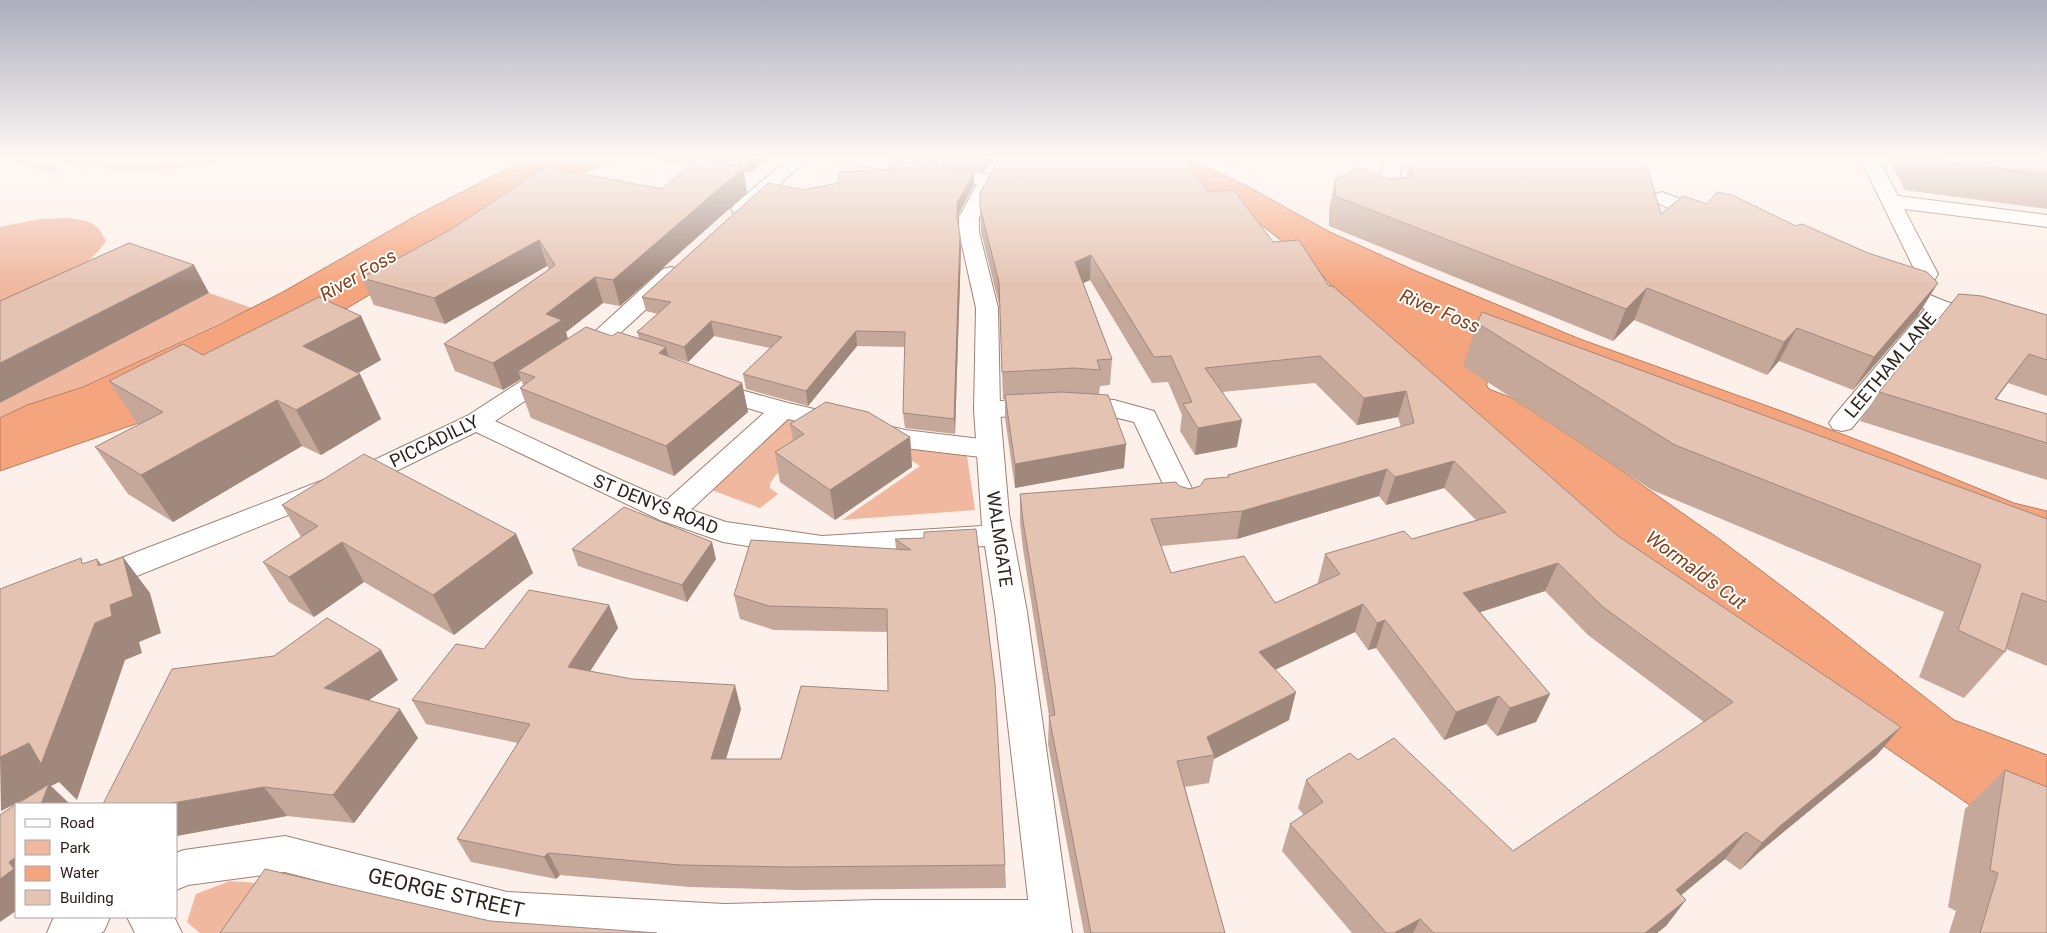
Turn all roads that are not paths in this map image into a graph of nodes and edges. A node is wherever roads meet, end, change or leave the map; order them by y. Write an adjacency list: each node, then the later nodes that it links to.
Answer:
1 (753, 200): 9 (street)
2 (980, 200): 16 (street, WALMGATE)
3 (1389, 200): 6 (street)
4 (1666, 200): 7 (street)
5 (1892, 201): 8 (street); 12 (street)
6 (1394, 202)
7 (1728, 216)
8 (2047, 221)
9 (727, 222)
10 (686, 260): 17 (street, PICCADILLY)
11 (1869, 276): 12 (street)
12 (1939, 307): 13 (street); 18 (street, LEETHAM LANE)
13 (2047, 339)
14 (730, 395): 15 (street)
15 (783, 410): 19 (street); 21 (street)
16 (987, 410): 19 (street, WALMGATE); 20 (street)
17 (476, 422): 21 (street, ST DENYS ROAD); 23 (street, PICCADILLY)
18 (1842, 424)
19 (989, 450): 22 (street, WALMGATE)
20 (1186, 505)
21 (670, 513): 22 (street, ST DENYS ROAD)
22 (998, 535): 27 (street, WALMGATE)
23 (72, 589)
24 (178, 871): 27 (street, GEORGE STREET)
25 (89, 918): 28 (street)
26 (148, 918): 29 (street)
27 (1051, 926)
28 (67, 933)
29 (162, 933)

